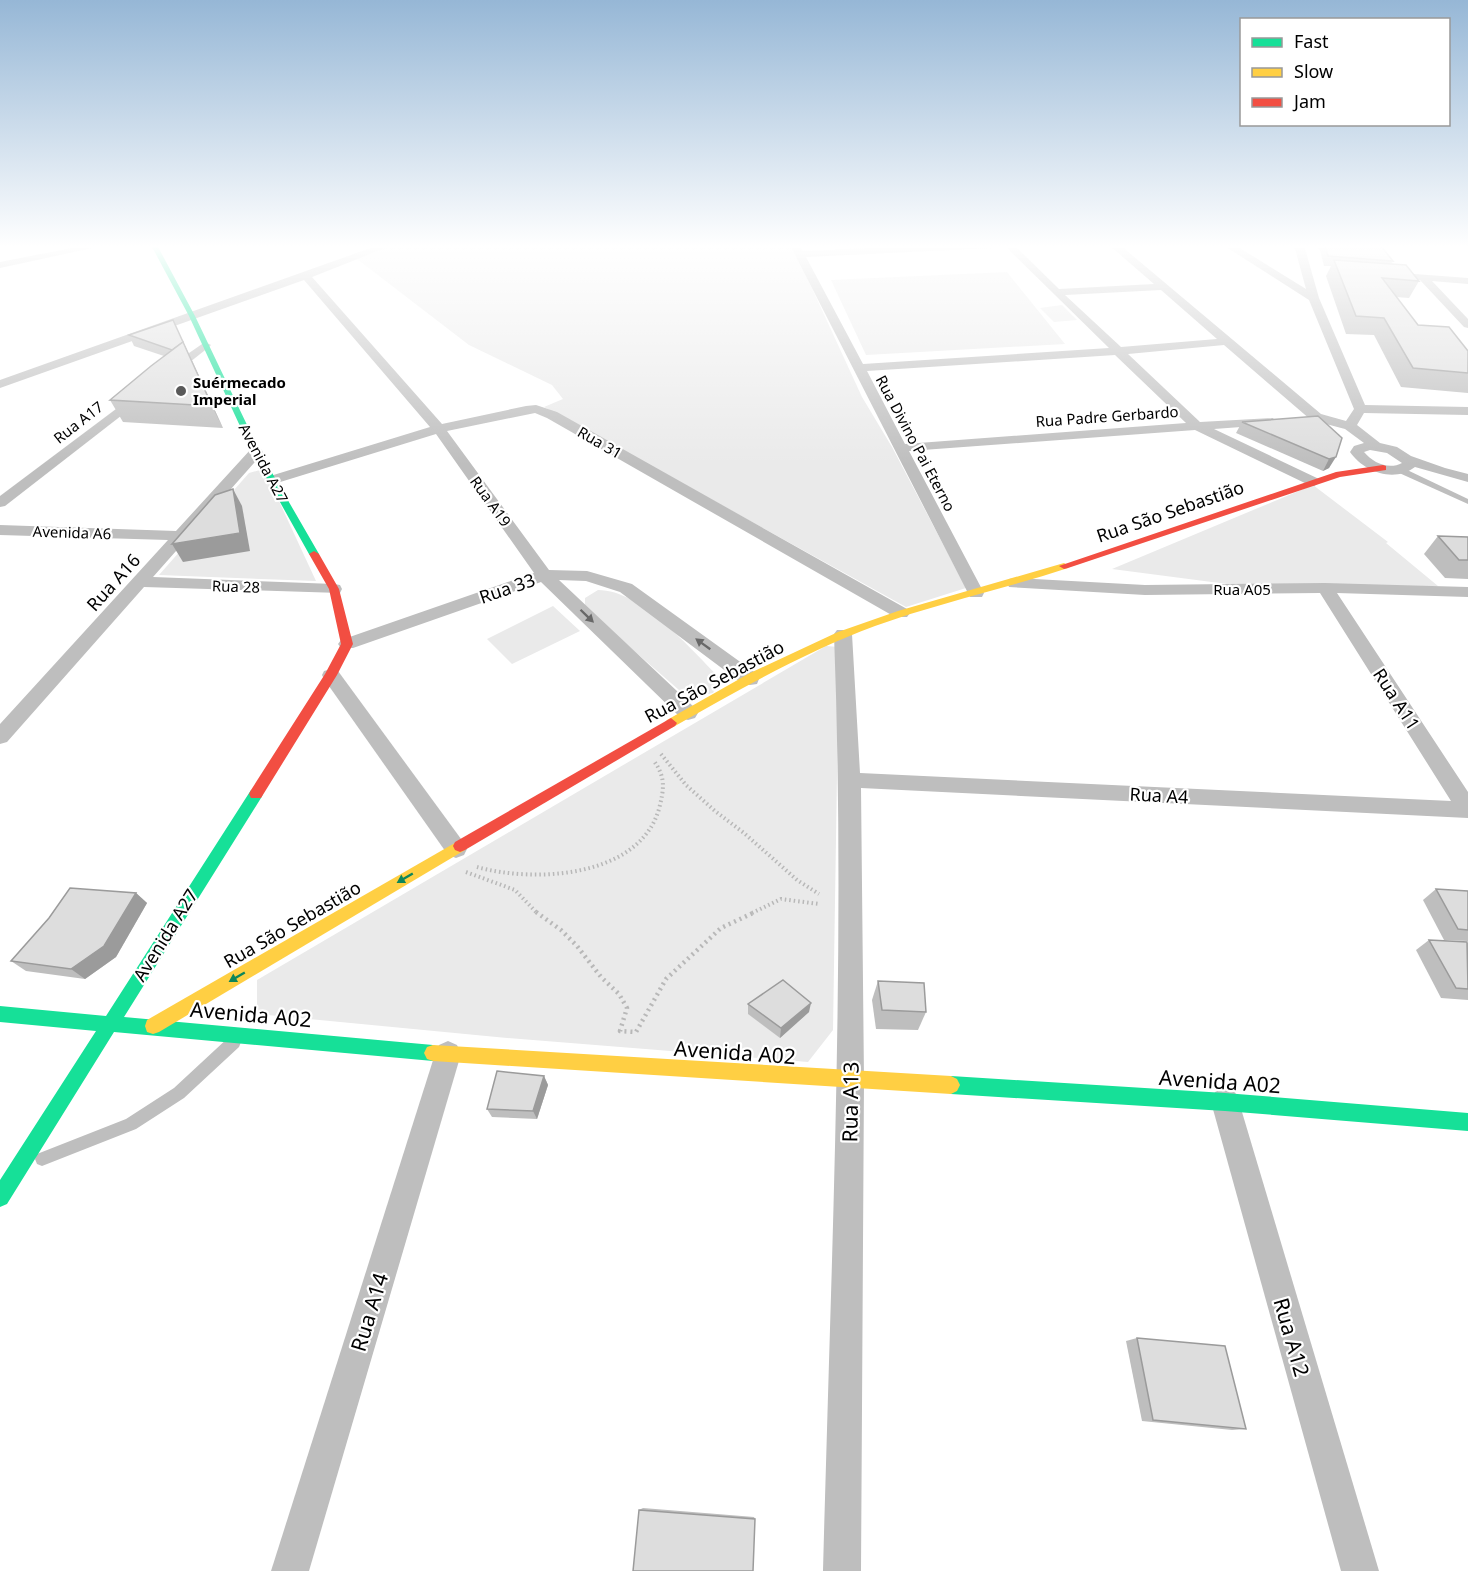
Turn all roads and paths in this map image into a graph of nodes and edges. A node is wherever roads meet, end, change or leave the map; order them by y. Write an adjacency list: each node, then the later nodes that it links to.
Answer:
1 (185, 318): 12 (street)
2 (193, 318): 9 (street, Avenida A27)
3 (343, 318): 18 (street, Rua A19)
4 (832, 318): 11 (street, Rua Divino Pai Eterno)
5 (1084, 318): 10 (street)
6 (1200, 318): 8 (street)
7 (1322, 318): 13 (street)
8 (1227, 341): 10 (street); 15 (street)
9 (205, 345): 21 (street, Avenida A27); 32 (street, Rua A17)
10 (1119, 351): 11 (street); 16 (street)
11 (858, 368): 20 (street, Rua Divino Pai Eterno)
12 (0, 384)
13 (1360, 409): 14 (street); 17 (street)
14 (1468, 411)
15 (1316, 417): 16 (street, Rua Padre Gerbardo); 17 (street)
16 (1197, 426): 20 (street, Rua Padre Gerbardo); 28 (street)
17 (1350, 426): 19 (street); 22 (street)
18 (439, 429): 27 (street, Rua 31); 35 (street, Rua A19); 42 (street, Rua 31)
19 (1377, 447): 22 (street); 23 (street)
20 (900, 448): 40 (street, Rua Divino Pai Eterno)
21 (256, 453): 27 (street, Avenida A27); 34 (street, Rua A16)
22 (1360, 454): 24 (street); 25 (street, Rua São Sebastião)
23 (1404, 466): 24 (street); 26 (street); 29 (lane)
24 (1383, 468): 25 (street, Rua São Sebastião)
25 (1340, 474): 28 (street, Rua São Sebastião)
26 (1468, 478)
27 (272, 480): 39 (street, Avenida A27)
28 (1314, 482): 37 (street, Rua São Sebastião)
29 (1452, 494): 30 (lane); 31 (lane)
30 (1468, 497)
31 (1468, 502)
32 (0, 503)
33 (0, 530): 34 (street, Avenida A6)
34 (181, 536): 36 (street, Rua A16)
35 (544, 575): 44 (street, Rua 33); 46 (street, Rua 33, one-way to 35); 47 (street, Rua A19, one-way to 47)
36 (139, 582): 39 (street, Rua 28); 48 (street, Rua A16)
37 (1015, 583): 38 (street, Rua A05); 40 (street, Rua São Sebastião)
38 (1325, 588): 41 (street, Rua A05); 52 (street, Rua A11)
39 (334, 590): 44 (street, Avenida A27)
40 (976, 592): 42 (street, Rua São Sebastião)
41 (1468, 592)
42 (901, 613): 43 (street, Rua São Sebastião)
43 (843, 634): 46 (street, Rua São Sebastião); 51 (street, Rua A13)
44 (347, 644): 45 (street, Avenida A27)
45 (331, 675): 53 (street); 58 (street, Avenida A27)
46 (750, 679): 47 (street, Rua São Sebastião)
47 (688, 712): 53 (street, Rua São Sebastião)
48 (0, 737)
49 (668, 746): 50 (path)
50 (657, 750): 54 (path); 55 (path)
51 (850, 780): 52 (street, Rua A4); 62 (street, Rua A13)
52 (1468, 810)
53 (456, 859): 56 (path); 59 (street, Rua São Sebastião, one-way to 59)
54 (472, 865)
55 (819, 894)
56 (819, 904)
57 (0, 1014): 58 (street, Avenida A02)
58 (109, 1023): 59 (street, Avenida A02); 65 (street, Avenida A27)
59 (153, 1026): 60 (street, Avenida A02)
60 (243, 1034): 61 (street, Avenida A02); 65 (lane)
61 (448, 1054): 62 (street, Avenida A02); 67 (street, Rua A14)
62 (850, 1080): 63 (street, Avenida A02); 68 (street, Rua A13)
63 (1225, 1102): 64 (street, Avenida A02); 69 (street, Rua A12)
64 (1468, 1122)
65 (15, 1173): 66 (street, Avenida A27)
66 (0, 1197)
67 (290, 1571)
68 (842, 1571)
69 (1360, 1571)

